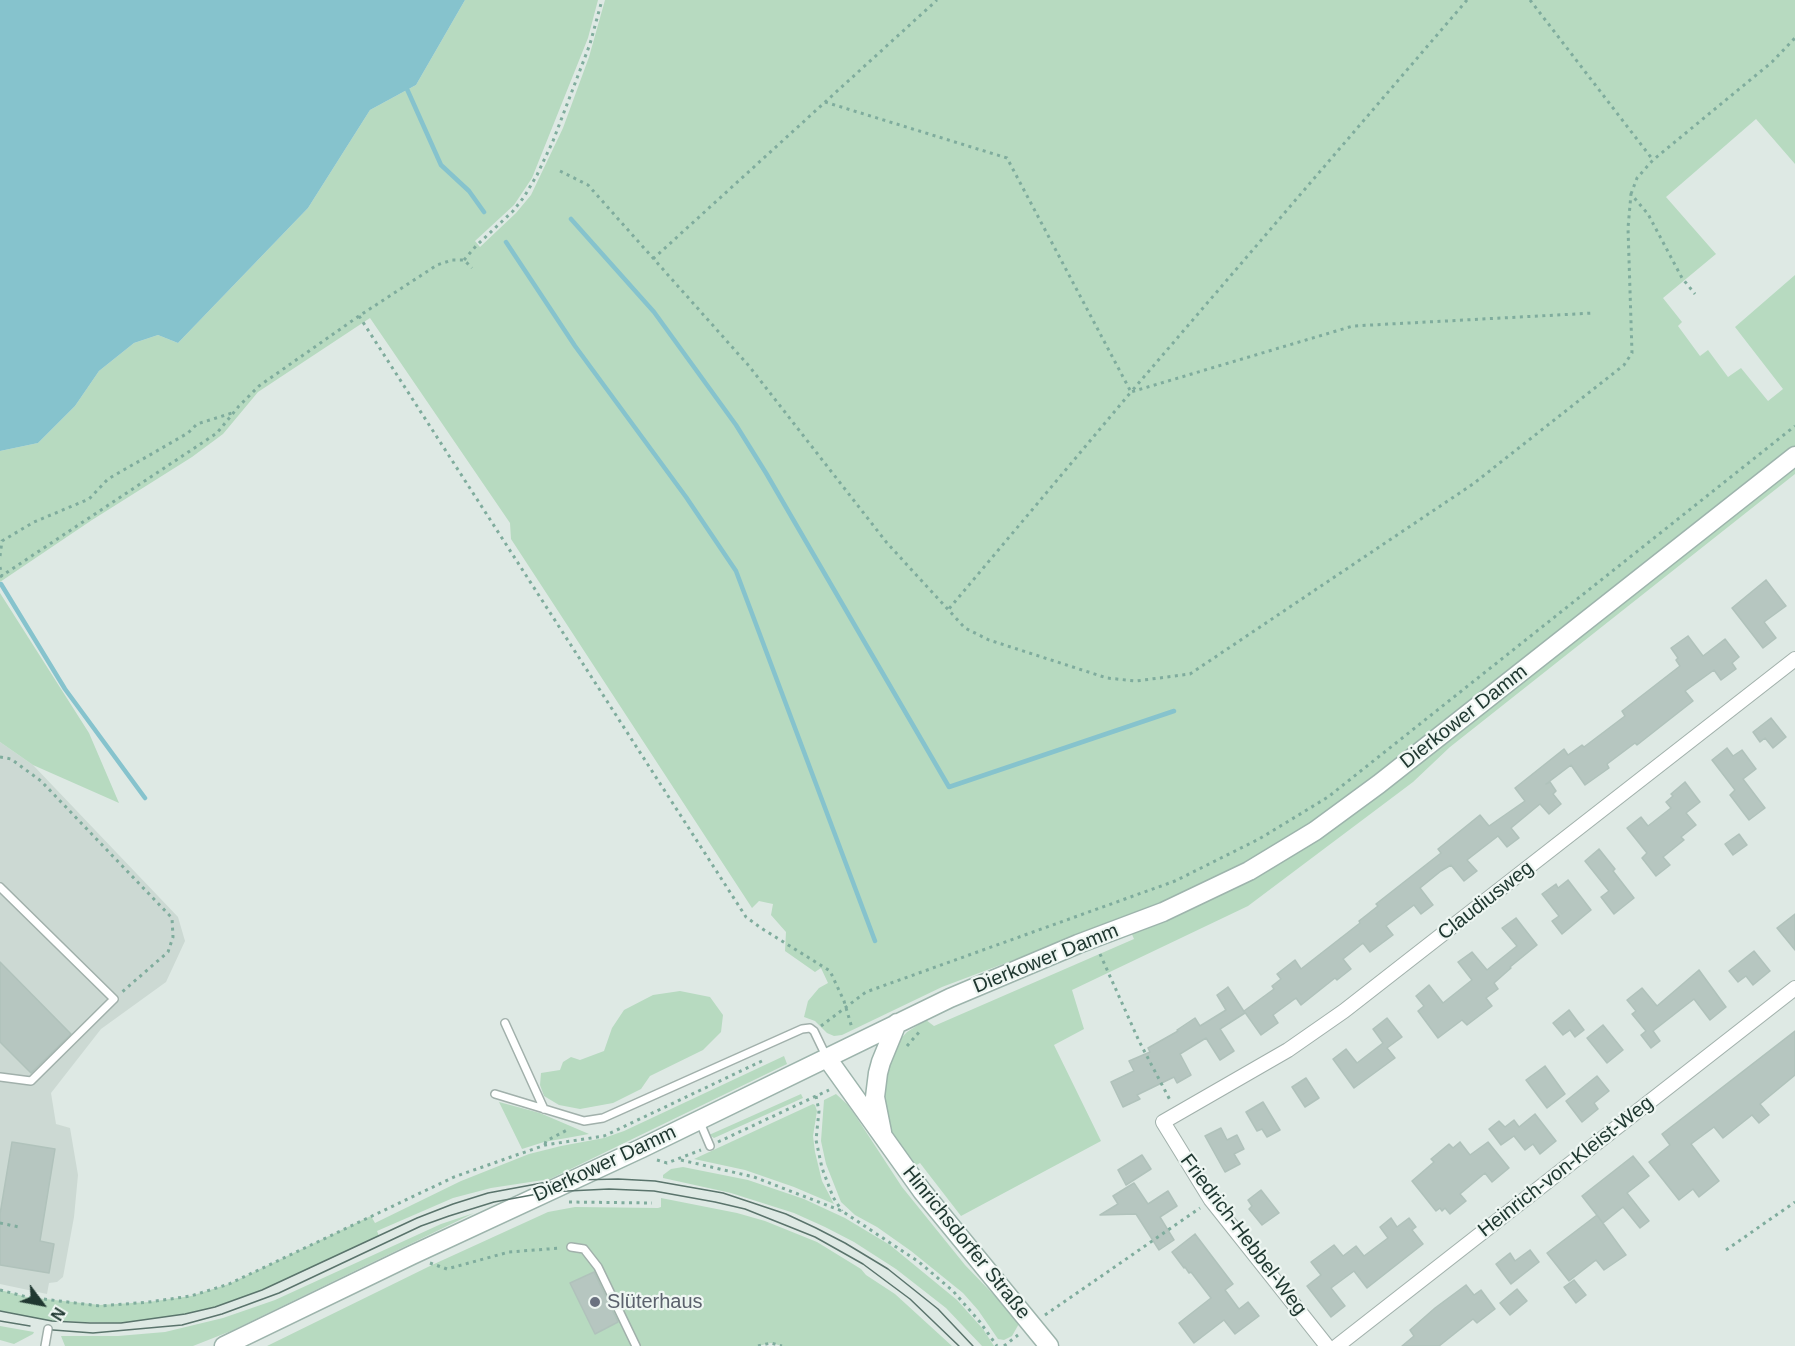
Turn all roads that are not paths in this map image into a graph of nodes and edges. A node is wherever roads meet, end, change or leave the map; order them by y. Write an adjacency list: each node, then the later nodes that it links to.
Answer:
1 (1795, 456): 6 (street, Dierkower Damm)
2 (1795, 659): 12 (street, Claudiusweg)
3 (0, 886): 8 (lane)
4 (1795, 988): 22 (street, Heinrich-von-Kleist-Weg)
5 (505, 1023): 10 (lane)
6 (897, 1023): 7 (street, Dierkower Damm); 13 (street, Hinrichsdorfer Straße)
7 (827, 1058): 10 (lane); 11 (street, Dierkower Damm); 13 (street, Hinrichsdorfer Straße)
8 (0, 1077)
9 (495, 1094): 10 (lane)
10 (544, 1109)
11 (698, 1120): 14 (lane); 18 (street, Dierkower Damm)
12 (1163, 1122): 21 (street, Friedrich-Hebbel-Weg)
13 (884, 1140): 20 (street, Hinrichsdorfer Straße)
14 (710, 1146)
15 (571, 1247): 19 (lane)
16 (48, 1329): 17 (lane)
17 (45, 1346)
18 (224, 1346)
19 (636, 1346)
20 (1049, 1346)
21 (1327, 1346)
22 (1337, 1346)

